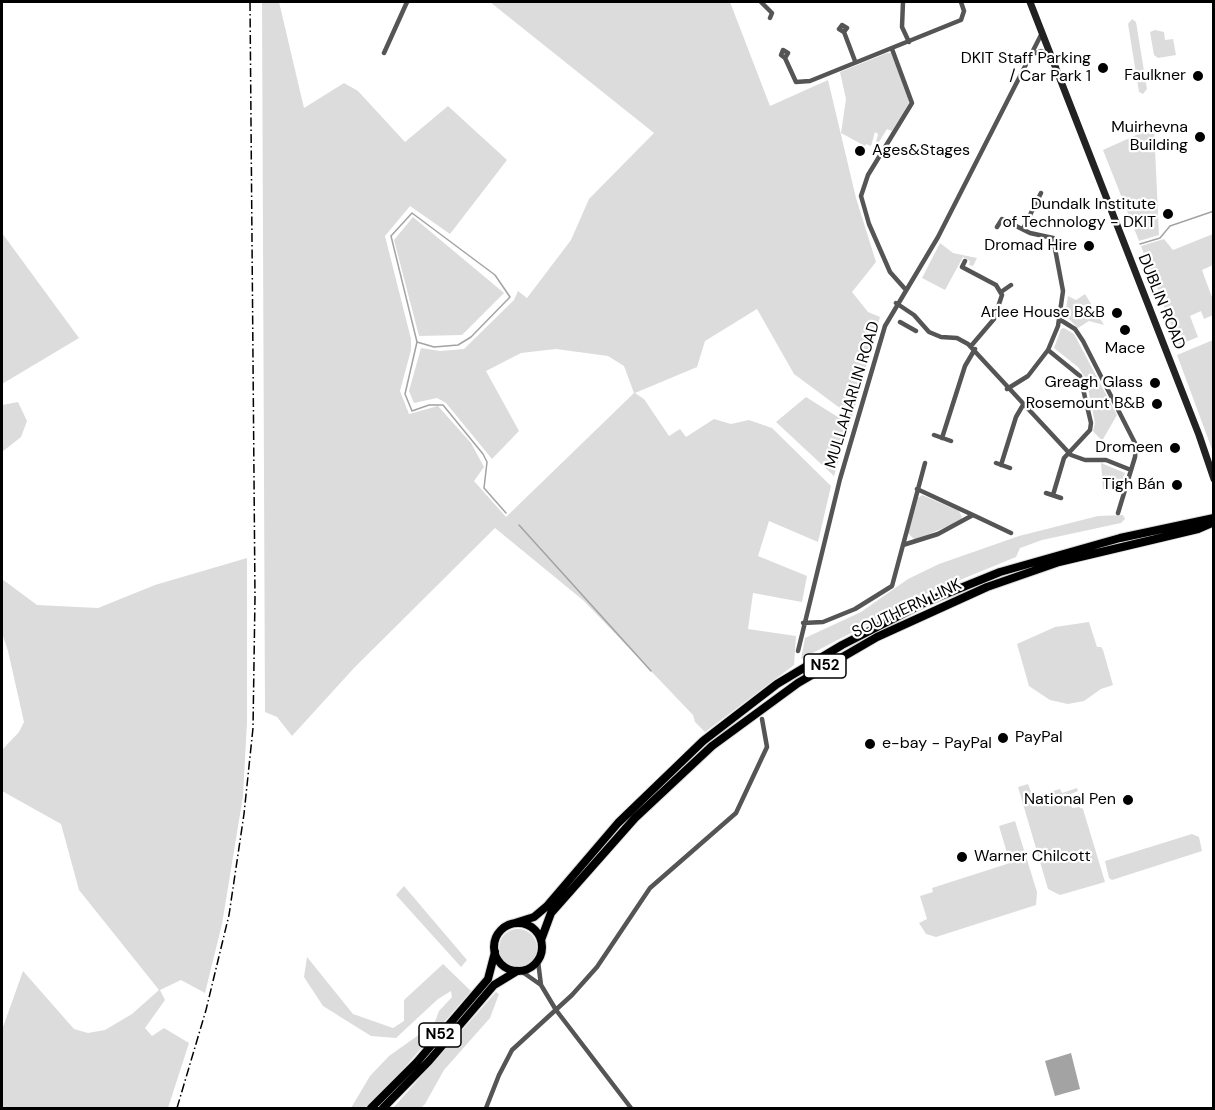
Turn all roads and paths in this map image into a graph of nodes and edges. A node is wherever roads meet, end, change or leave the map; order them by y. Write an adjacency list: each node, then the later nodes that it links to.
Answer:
1 (407, 2): 11 (street)
2 (761, 2): 6 (street)
3 (903, 2): 9 (street)
4 (961, 2): 9 (street)
5 (1030, 2): 8 (main road, DUBLIN ROAD)
6 (770, 18)
7 (844, 32): 15 (street)
8 (1042, 33): 12 (street, MULLAHARLIN ROAD); 13 (main road, DUBLIN ROAD)
9 (909, 42): 10 (street)
10 (892, 49): 15 (street); 21 (street)
11 (384, 53)
12 (1031, 55): 13 (street); 21 (street, MULLAHARLIN ROAD)
13 (1051, 56): 40 (main road, DUBLIN ROAD)
14 (785, 58): 15 (street)
15 (855, 61)
16 (1041, 193): 18 (street)
17 (998, 227): 18 (street)
18 (1023, 229): 25 (street)
19 (965, 261): 22 (street)
20 (1011, 285): 22 (street)
21 (906, 290): 23 (street, MULLAHARLIN ROAD)
22 (1001, 292): 29 (street)
23 (896, 303): 24 (street); 56 (street, MULLAHARLIN ROAD)
24 (913, 314): 27 (street); 29 (street)
25 (1059, 319): 30 (street); 39 (street)
26 (900, 322): 27 (street)
27 (907, 326): 28 (street)
28 (916, 331)
29 (973, 348): 31 (street); 34 (street)
30 (1048, 350): 31 (street); 36 (street)
31 (1007, 389): 32 (street)
32 (1023, 405): 36 (street); 38 (street)
33 (934, 435): 34 (street)
34 (942, 438): 35 (street)
35 (951, 441)
36 (1067, 452): 39 (street); 43 (street)
37 (925, 463): 41 (street)
38 (1010, 468)
39 (1131, 470): 46 (street)
40 (1214, 478)
41 (917, 489): 47 (street); 55 (street)
42 (1046, 493): 43 (street)
43 (1053, 495): 44 (street)
44 (1061, 498)
45 (1214, 511): 49 (main road)
46 (1118, 513)
47 (973, 515): 50 (street); 55 (street)
48 (1214, 520): 49 (main road, N52); 52 (main road, SOUTHERN LINK / N52)
49 (1161, 528): 59 (main road, SOUTHERN LINK / N52)
50 (1001, 529): 53 (street); 54 (street)
51 (1214, 529): 52 (main road)
52 (1198, 530): 60 (main road, SOUTHERN LINK / N52)
53 (1011, 533)
54 (998, 536)
55 (903, 545): 56 (street)
56 (804, 623): 57 (street, MULLAHARLIN ROAD)
57 (798, 651)
58 (762, 719): 65 (street)
59 (515, 923): 60 (main road); 61 (main road, N52)
60 (541, 940): 62 (main road, N52)
61 (495, 952): 63 (main road); 66 (main road, N52)
62 (538, 961): 63 (main road, N52); 64 (street)
63 (519, 971): 64 (street); 67 (main road, N52)
64 (541, 985): 65 (street)
65 (556, 1010): 68 (street); 69 (street)
66 (370, 1108)
67 (383, 1108)
68 (486, 1108)
69 (631, 1108)

